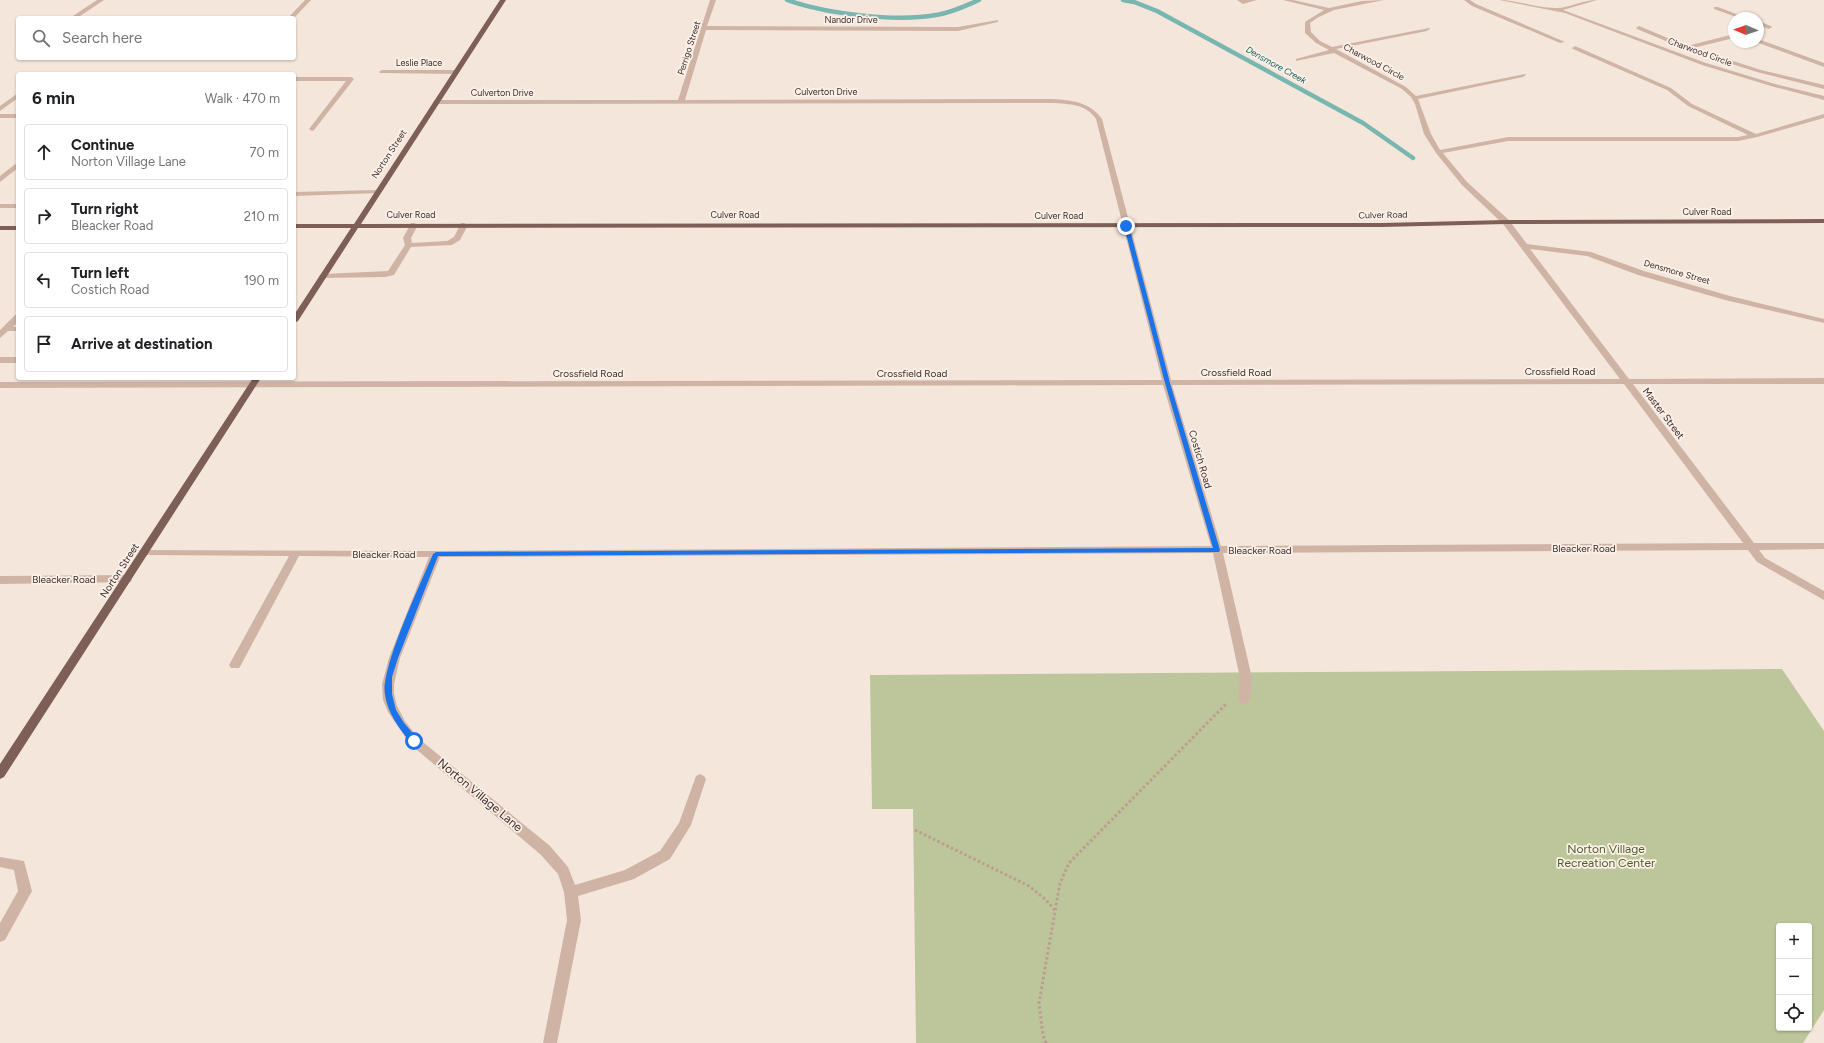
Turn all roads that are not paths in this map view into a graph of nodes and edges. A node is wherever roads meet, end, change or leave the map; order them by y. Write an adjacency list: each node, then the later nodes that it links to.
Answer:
1 (101, 0): 20 (street)
2 (308, 0): 21 (street)
3 (503, 0): 38 (main road, Norton Street)
4 (713, 0): 24 (street, Perrigo Street)
5 (1240, 0): 6 (street)
6 (1254, 0)
7 (1286, 0): 17 (street)
8 (1353, 0): 14 (street)
9 (1381, 0): 14 (street, Charwood Circle)
10 (1467, 0): 29 (street)
11 (1502, 0): 18 (street, Charwood Circle)
12 (1567, 0): 15 (street)
13 (1594, 0): 15 (street)
14 (1359, 4): 17 (street, Charwood Circle)
15 (1577, 4): 18 (street)
16 (1716, 8): 19 (street)
17 (1330, 10): 33 (street, Charwood Circle)
18 (1557, 10): 34 (street, Charwood Circle)
19 (1728, 12)
20 (76, 16)
21 (293, 16)
22 (996, 21): 24 (street, Nandor Drive)
23 (1764, 25): 26 (street)
24 (705, 28): 45 (street, Perrigo Street)
25 (1639, 28): 32 (street)
26 (1764, 28)
27 (1427, 29): 33 (street)
28 (1728, 38): 32 (street)
29 (1562, 42)
30 (1764, 43): 36 (street)
31 (1575, 48): 52 (street)
32 (1687, 48): 34 (street); 41 (street)
33 (1332, 50): 35 (street); 43 (street, Charwood Circle)
34 (1671, 52): 44 (street, Charwood Circle)
35 (1298, 60)
36 (1824, 65)
37 (382, 72): 38 (street, Leslie Place)
38 (456, 72): 46 (main road, Norton Street)
39 (1523, 75): 43 (street)
40 (296, 79): 51 (street)
41 (1824, 86)
42 (16, 97): 47 (street)
43 (1415, 98): 53 (street)
44 (1824, 98)
45 (681, 101): 46 (street, Culverton Drive); 66 (street, Culverton Drive)
46 (436, 102): 56 (main road, Norton Street)
47 (0, 109)
48 (0, 116): 49 (street)
49 (16, 116)
50 (1824, 116): 52 (street)
51 (312, 130)
52 (1755, 136): 53 (street)
53 (1438, 152): 61 (street)
54 (16, 166): 55 (street)
55 (0, 180)
56 (377, 192): 57 (street); 62 (main road, Norton Street)
57 (296, 194)
58 (0, 206): 59 (street)
59 (16, 206)
60 (1824, 221): 61 (main road, Culver Road)
61 (1506, 222): 66 (main road, Culver Road); 70 (street, Master Street)
62 (356, 225): 63 (main road, Culver Road); 65 (main road, Culver Road); 71 (main road, Norton Street)
63 (414, 225): 64 (main road, Culver Road); 69 (street)
64 (464, 225): 66 (main road, Culver Road); 69 (street)
65 (296, 226)
66 (1126, 226): 83 (street, Costich Road)
67 (0, 228): 68 (main road)
68 (16, 228)
69 (409, 245): 71 (street)
70 (1524, 246): 74 (street, Densmore Street); 81 (street, Master Street)
71 (323, 276): 72 (main road, Norton Street)
72 (296, 313)
73 (16, 318): 76 (street)
74 (1824, 321)
75 (16, 329): 76 (street)
76 (3, 332)
77 (0, 360): 78 (street)
78 (16, 360)
79 (114, 381): 80 (street, Crossfield Road); 84 (street, Crossfield Road)
80 (255, 381): 83 (street, Crossfield Road); 88 (main road, Norton Street)
81 (1626, 381): 82 (street, Crossfield Road); 83 (street, Crossfield Road); 86 (street, Master Street)
82 (1824, 381)
83 (1168, 383): 87 (street, Costich Road)
84 (0, 385)
85 (1824, 546): 86 (street, Bleacker Road)
86 (1751, 547): 87 (street, Bleacker Road); 93 (street, Master Street)
87 (1217, 550): 90 (street, Bleacker Road); 95 (street, Costich Road)
88 (144, 552): 89 (street, Bleacker Road); 91 (main road, Norton Street)
89 (296, 553): 90 (street, Bleacker Road); 94 (street)
90 (436, 554): 99 (street, Norton Village Lane)
91 (127, 579): 92 (street, Bleacker Road); 96 (main road, Norton Street)
92 (0, 580)
93 (1824, 596)
94 (235, 665)
95 (1244, 700)
96 (0, 774)
97 (700, 780): 99 (street)
98 (0, 862): 100 (street)
99 (571, 892): 101 (street, Norton Village Lane)
100 (0, 936)
101 (550, 1043)

